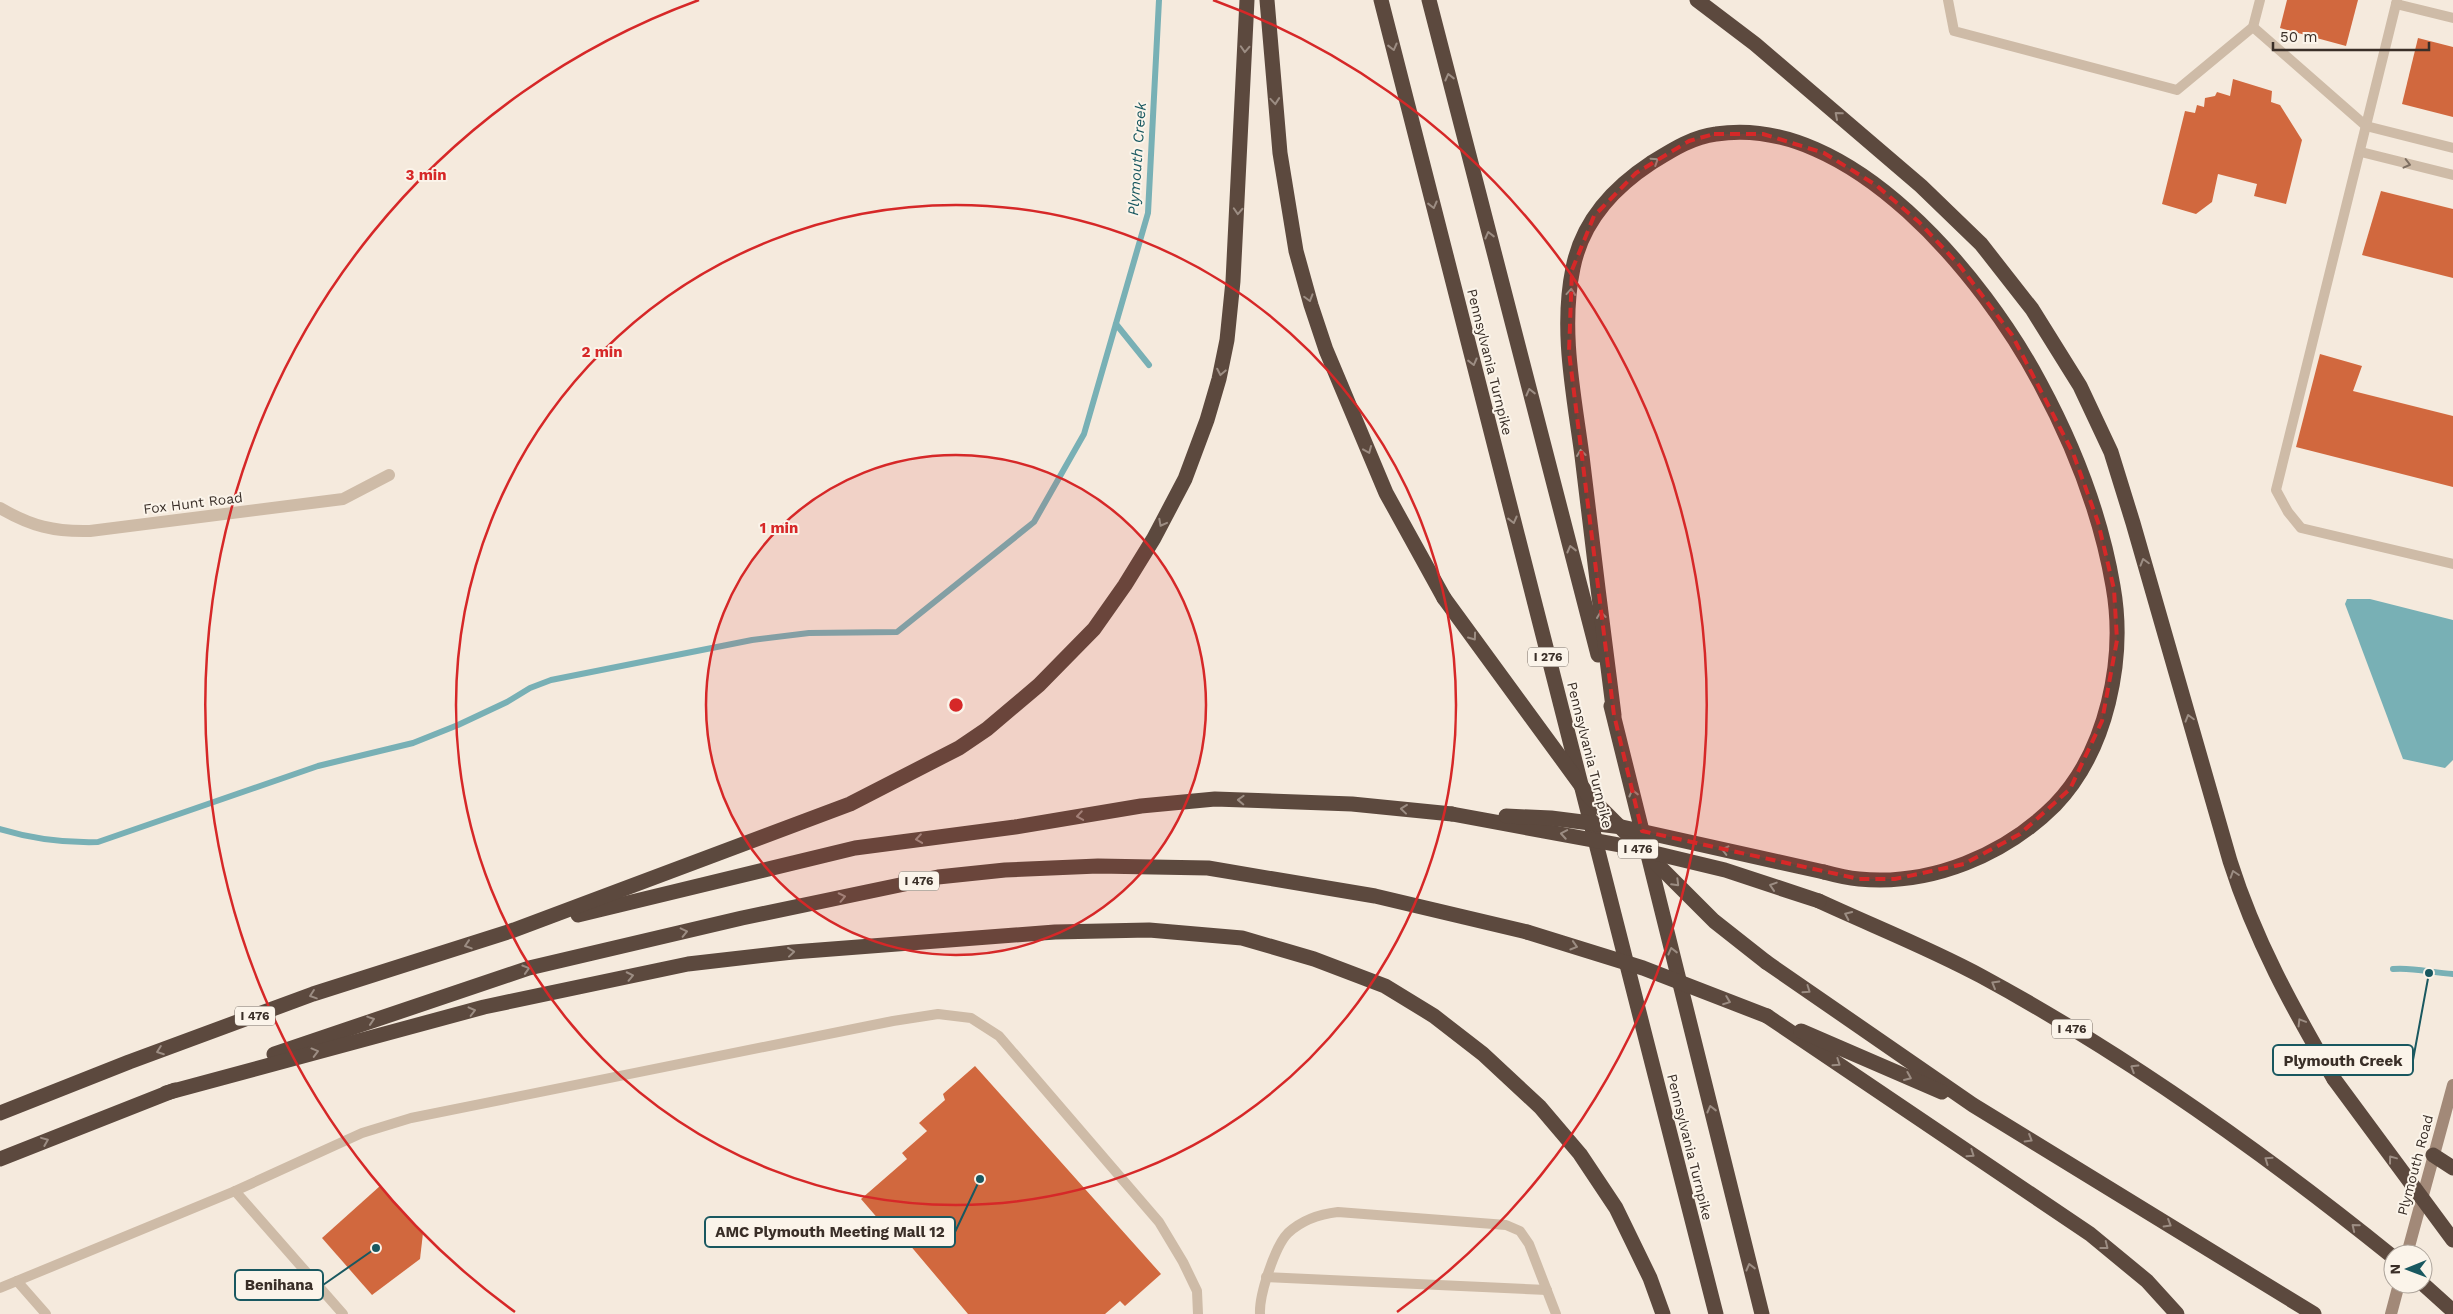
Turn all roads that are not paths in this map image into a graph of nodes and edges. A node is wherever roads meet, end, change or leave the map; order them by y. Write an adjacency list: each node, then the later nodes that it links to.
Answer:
1 (1247, 0): 20 (highway, one-way to 20)
2 (1267, 0): 24 (highway, one-way to 24, bridge)
3 (1381, 0): 47 (highway, Pennsylvania Turnpike / I 276, one-way to 47)
4 (1429, 0): 18 (highway, one-way to 4)
5 (1697, 0): 30 (highway, one-way to 5, bridge)
6 (1948, 0): 10 (lane)
7 (2260, 0): 10 (lane)
8 (2396, 2): 9 (lane); 11 (lane)
9 (2453, 18)
10 (2253, 27): 11 (lane)
11 (2366, 126): 12 (lane); 13 (lane)
12 (2453, 148)
13 (2361, 152): 14 (lane, one-way to 14); 17 (lane)
14 (2453, 175)
15 (389, 475): 16 (street, Fox Hunt Road)
16 (0, 508)
17 (2453, 564)
18 (1614, 715): 19 (highway, one-way to 19, bridge); 48 (highway, one-way to 18)
19 (1452, 814): 20 (highway, I 476, one-way to 20); 32 (highway, I 476, one-way to 19, bridge)
20 (514, 930): 25 (highway, I 476, one-way to 25)
21 (1767, 1016): 23 (highway, I 476, one-way to 21, bridge); 24 (highway, I 476, one-way to 24); 49 (highway, one-way to 49)
22 (2453, 1085): 26 (main road, Plymouth Road)
23 (166, 1093): 27 (highway, I 476, one-way to 23); 46 (highway, one-way to 46)
24 (1973, 1105): 40 (highway, I 476, one-way to 40)
25 (0, 1113)
26 (2433, 1155): 28 (highway); 31 (main road, Plymouth Road)
27 (0, 1159)
28 (2453, 1168)
29 (235, 1191): 34 (lane); 42 (lane); 43 (lane)
30 (2453, 1240)
31 (2410, 1244)
32 (2383, 1249)
33 (1266, 1277): 36 (lane); 36 (lane); 44 (lane)
34 (17, 1281): 35 (lane); 41 (lane)
35 (0, 1288)
36 (1547, 1290): 45 (lane)
37 (2433, 1293): 39 (highway)
38 (2397, 1294): 50 (main road)
39 (2453, 1311)
40 (2312, 1313)
41 (46, 1314)
42 (343, 1314)
43 (1198, 1314)
44 (1260, 1314)
45 (1556, 1314)
46 (1663, 1314)
47 (1716, 1314)
48 (1762, 1314)
49 (2177, 1314)
50 (2392, 1314)

